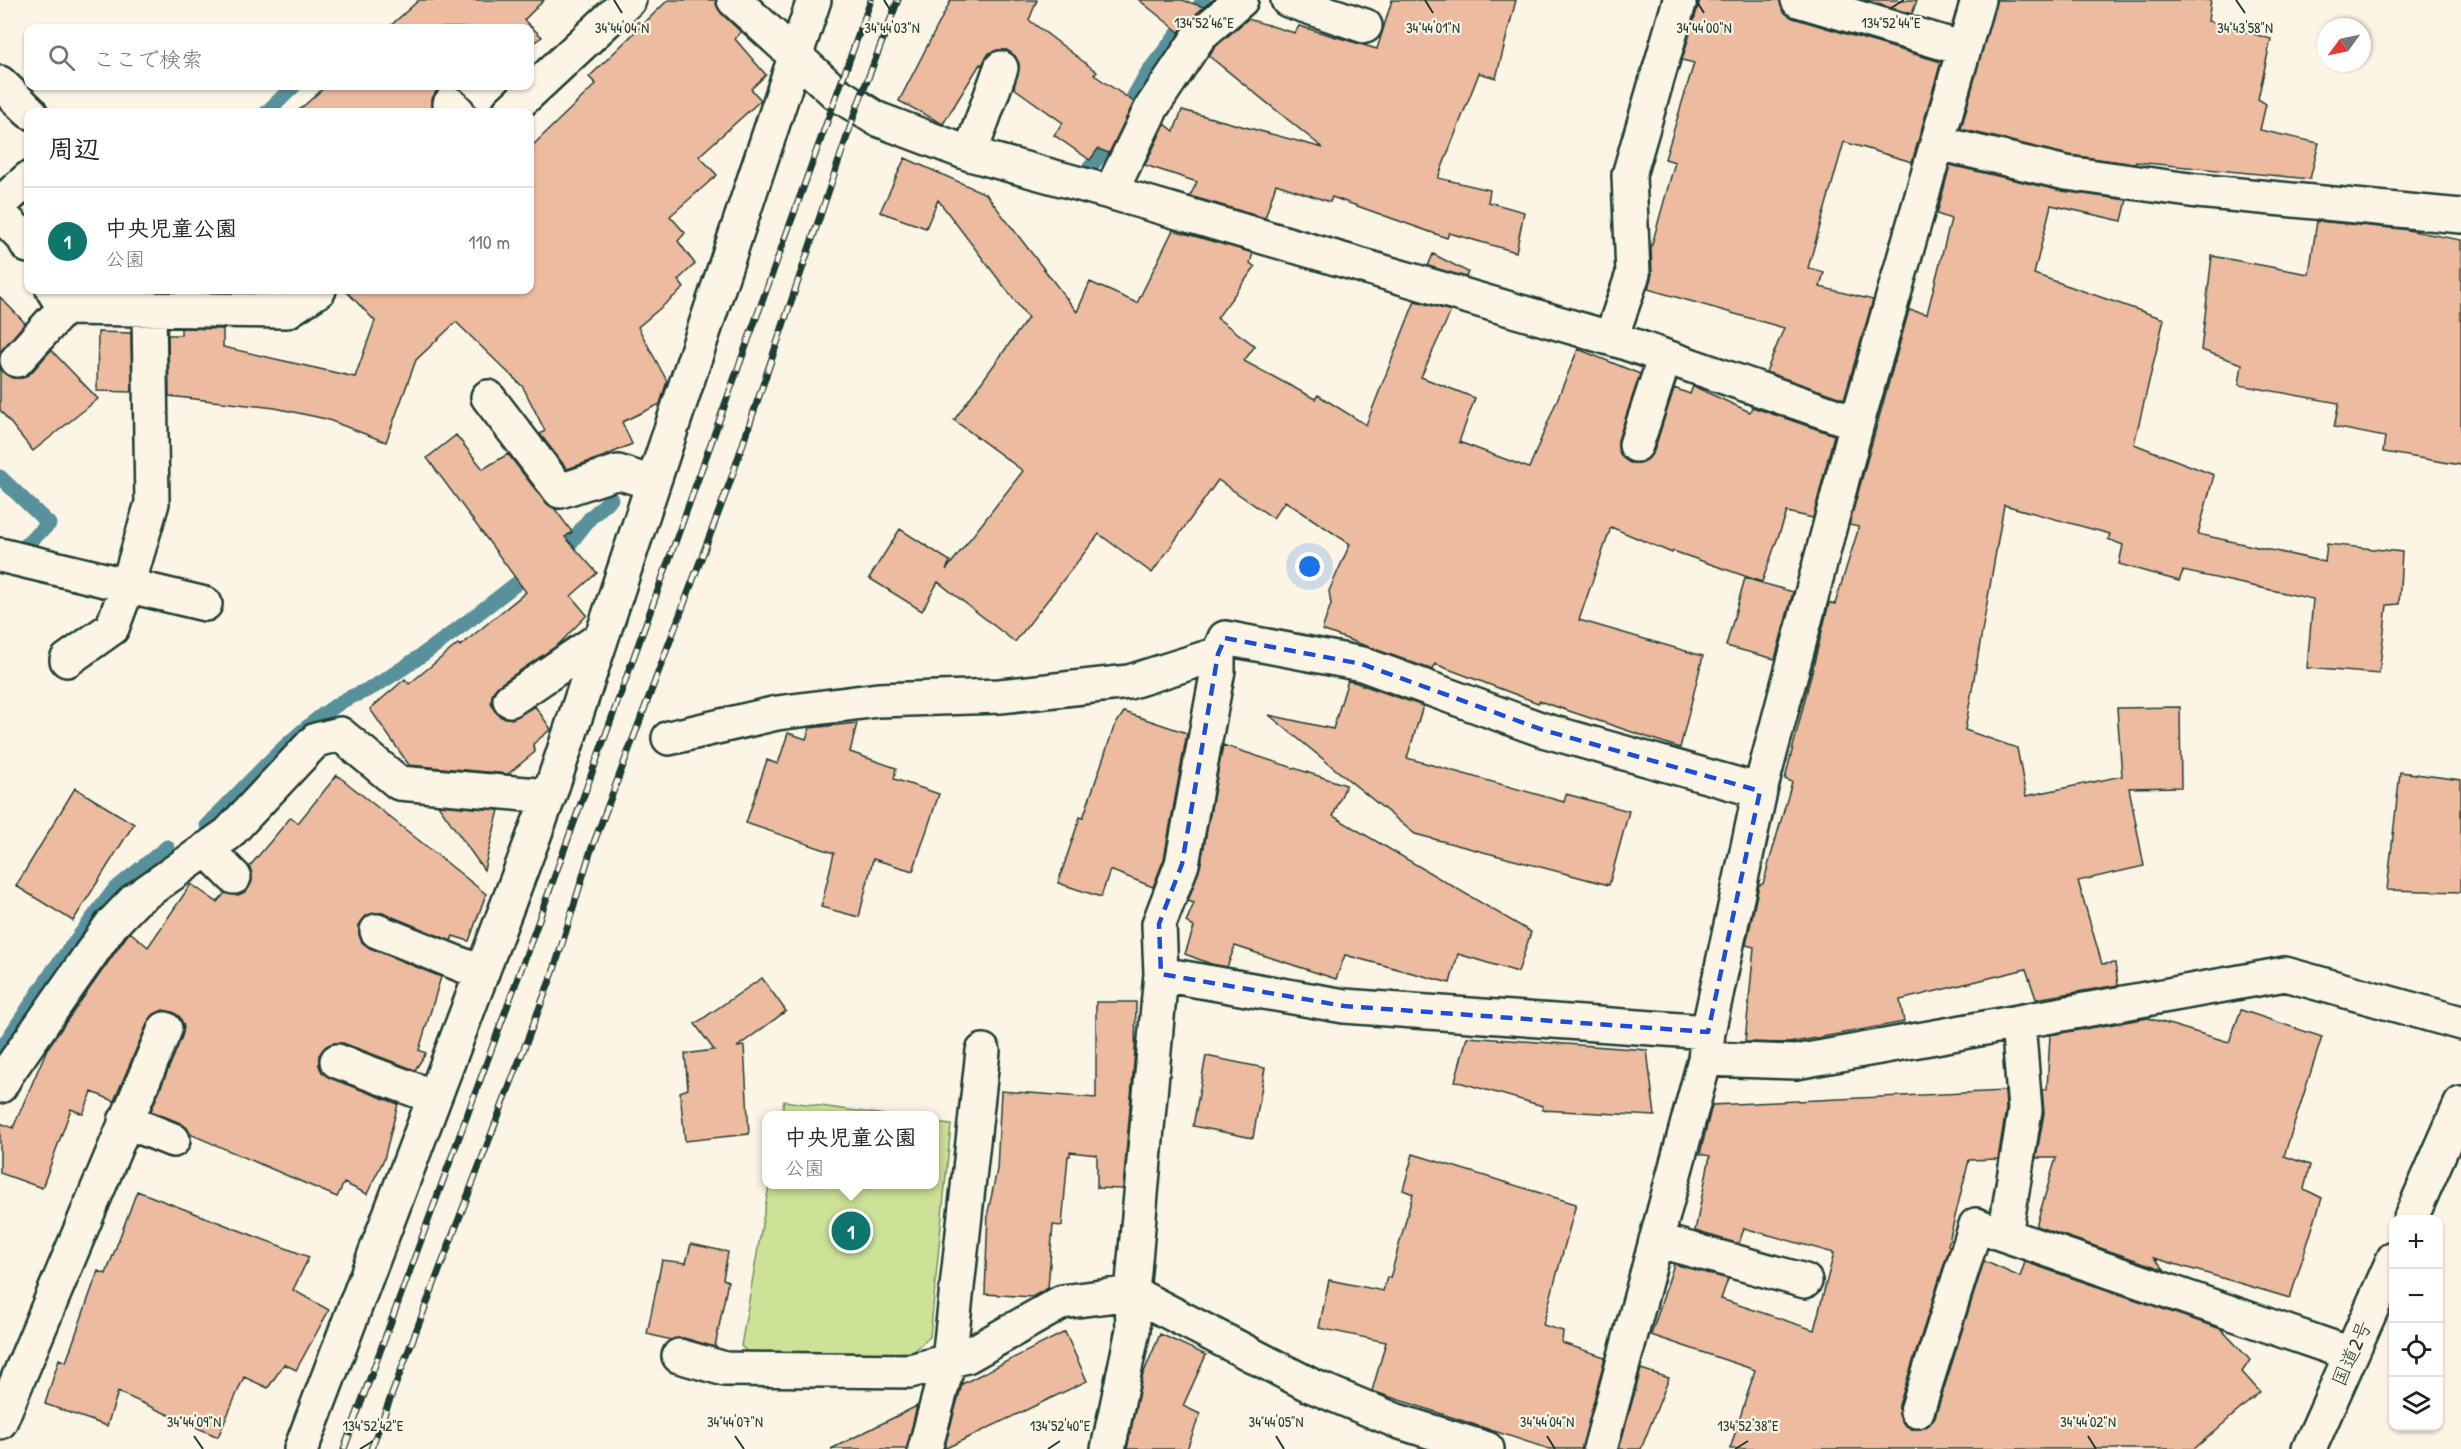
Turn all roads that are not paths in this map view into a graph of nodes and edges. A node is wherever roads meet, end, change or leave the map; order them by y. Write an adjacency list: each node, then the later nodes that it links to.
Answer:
1 (629, 0): 14 (main road)
2 (734, 0): 11 (main road)
3 (814, 0): 11 (main road)
4 (1241, 0): 21 (main road)
5 (1288, 0): 9 (main road)
6 (1680, 0): 29 (main road)
7 (1798, 0): 10 (main road)
8 (1978, 0): 10 (main road)
9 (1365, 26)
10 (1964, 49): 18 (main road)
11 (794, 55): 19 (main road); 35 (main road)
12 (1001, 68): 19 (main road)
13 (0, 83): 16 (main road)
14 (534, 88)
15 (532, 90): 17 (main road)
16 (26, 108)
17 (512, 108)
18 (1938, 143): 24 (main road); 33 (main road)
19 (969, 154): 21 (main road)
20 (24, 182): 22 (main road)
21 (1113, 193): 29 (main road)
22 (0, 204)
23 (0, 214): 25 (main road)
24 (2461, 216)
25 (24, 239)
26 (313, 294): 28 (main road)
27 (59, 299): 28 (main road); 31 (main road)
28 (149, 311): 37 (main road)
29 (1611, 338): 30 (main road)
30 (1665, 357): 33 (main road); 34 (main road)
31 (17, 360)
32 (488, 397): 35 (main road)
33 (1857, 423): 44 (main road)
34 (1636, 445)
35 (652, 483): 39 (main road)
36 (0, 555): 37 (main road)
37 (128, 585): 38 (main road); 41 (main road)
38 (205, 604)
39 (602, 638): 42 (main road); 45 (main road)
40 (1218, 654): 43 (main road); 44 (main road); 50 (main road)
41 (67, 660)
42 (510, 700)
43 (669, 738)
44 (1760, 791): 54 (main road)
45 (549, 796): 46 (main road); 49 (main road)
46 (206, 849): 47 (main road); 57 (main road)
47 (234, 877)
48 (376, 931): 49 (main road)
49 (482, 973): 58 (main road)
50 (1161, 974): 54 (main road); 67 (main road)
51 (2018, 1022): 52 (main road); 54 (main road); 63 (main road)
52 (2461, 1023)
53 (165, 1029): 60 (main road)
54 (1706, 1045): 64 (main road)
55 (983, 1051): 70 (main road)
56 (337, 1061): 58 (main road)
57 (0, 1086)
58 (434, 1097): 73 (main road)
59 (2461, 1104): 62 (main road)
60 (125, 1121): 61 (main road); 72 (main road)
61 (173, 1140)
62 (2412, 1215)
63 (2005, 1235): 68 (main road); 71 (main road)
64 (1656, 1240): 66 (main road); 77 (main road)
65 (2389, 1269): 68 (main road, 国道2号)
66 (1805, 1281)
67 (1132, 1293): 70 (main road); 75 (main road); 76 (main road)
68 (2351, 1354): 78 (main road, 国道2号)
69 (679, 1356): 70 (main road)
70 (949, 1360): 74 (main road)
71 (1917, 1411)
72 (0, 1422)
73 (300, 1449)
74 (925, 1449)
75 (1108, 1449)
76 (1487, 1449)
77 (1600, 1449)
78 (2309, 1449)

